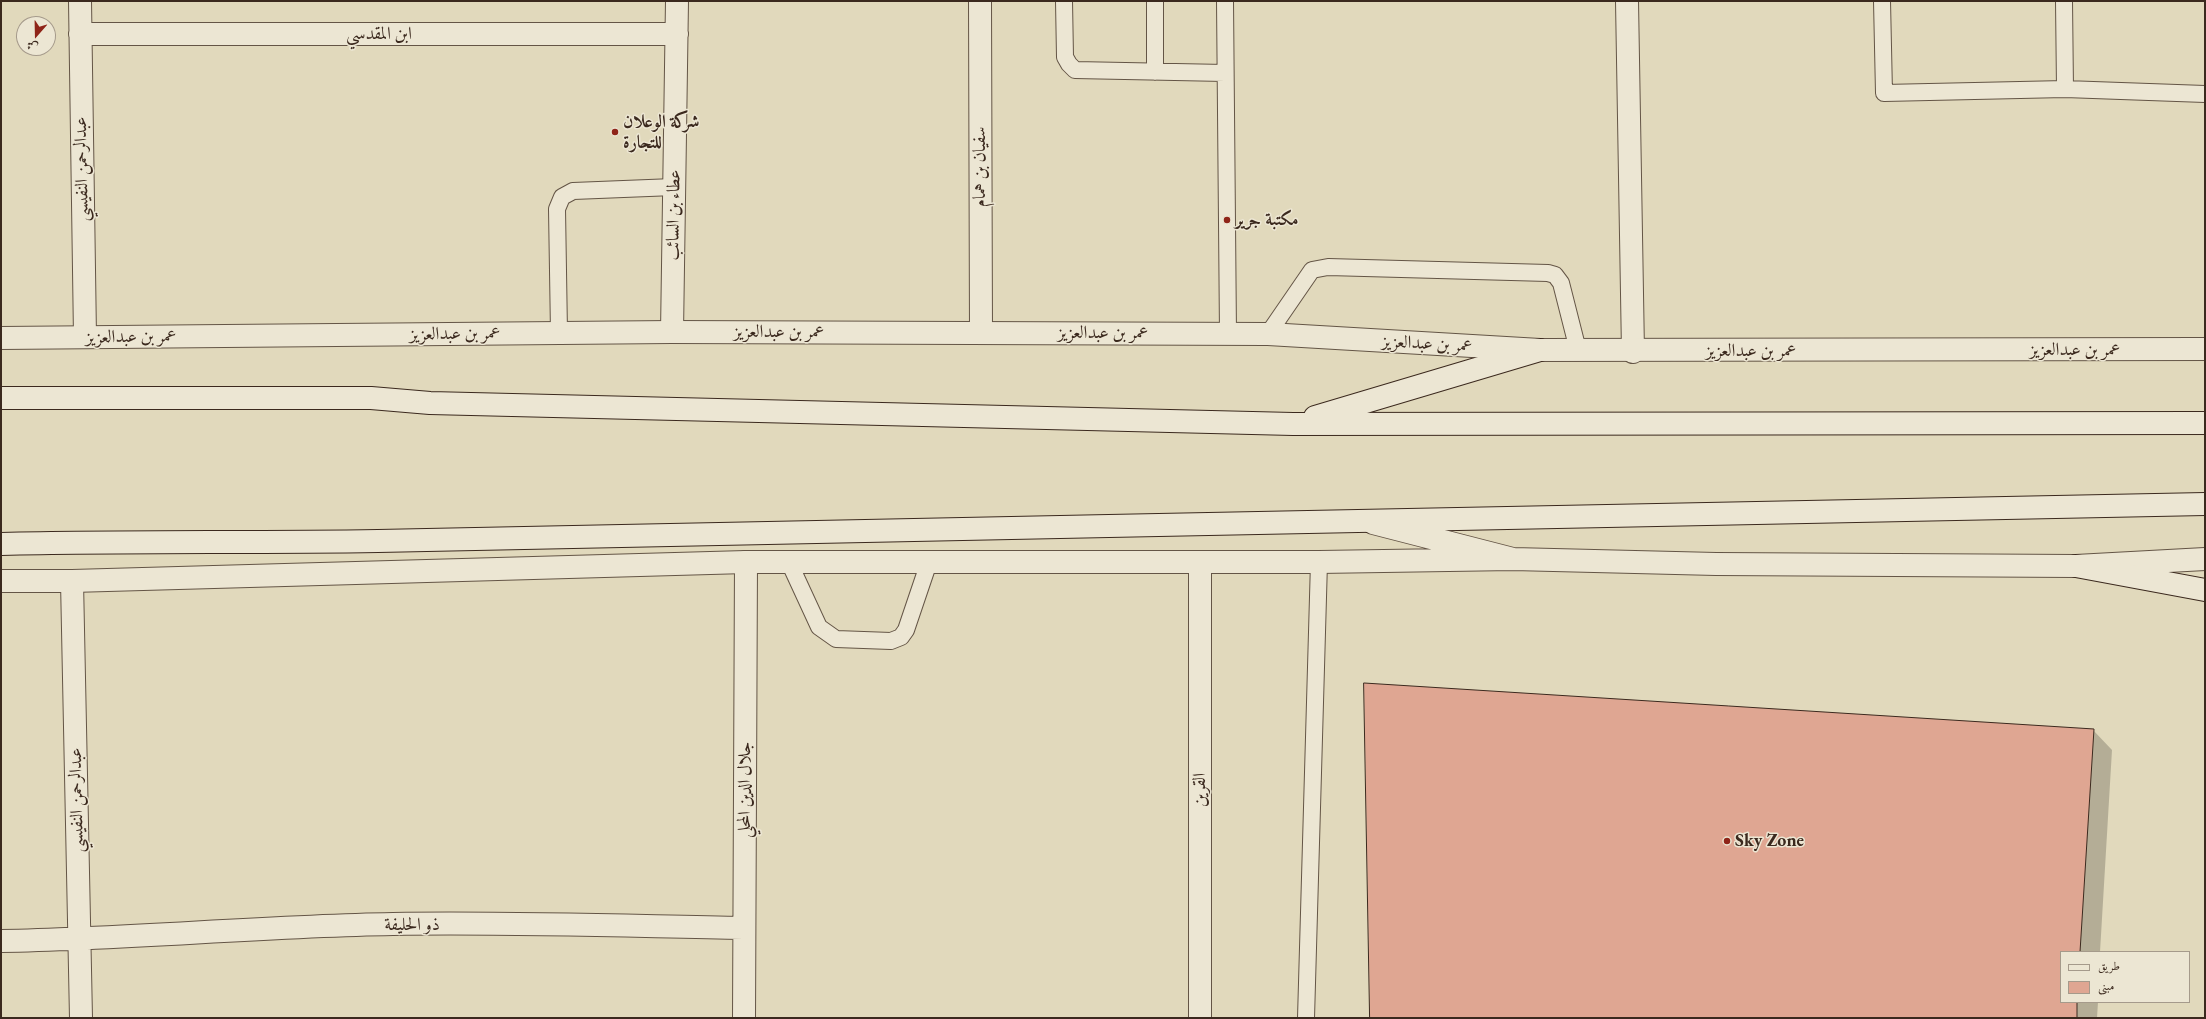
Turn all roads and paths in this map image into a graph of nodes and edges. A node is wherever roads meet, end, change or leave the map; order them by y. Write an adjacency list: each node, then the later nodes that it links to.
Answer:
1 (80, 1): 10 (street, عبدالرحمن النفيسي)
2 (677, 1): 11 (street, عطاء بن السائب)
3 (980, 1): 19 (street, سفيان بن همام)
4 (1064, 1): 12 (lane)
5 (1155, 1): 12 (lane)
6 (1225, 1): 13 (lane)
7 (1627, 1): 27 (street)
8 (1882, 1): 14 (lane)
9 (2064, 1): 14 (lane)
10 (80, 34): 11 (street, ابن المقدسي); 22 (street, عبدالرحمن النفيسي)
11 (677, 34): 16 (street, عطاء بن السائب)
12 (1155, 72): 13 (lane)
13 (1226, 73): 20 (lane)
14 (2064, 89): 15 (lane)
15 (2205, 94)
16 (674, 187): 17 (street, عطاء بن السائب); 18 (lane)
17 (672, 332): 18 (street, عمر بن عبدالعزيز); 19 (street, عمر بن عبدالعزيز)
18 (559, 333): 22 (street, عمر بن عبدالعزيز)
19 (981, 333): 20 (street, عمر بن عبدالعزيز)
20 (1228, 334): 21 (street, عمر بن عبدالعزيز)
21 (1268, 334): 25 (street, عمر بن عبدالعزيز); 26 (lane)
22 (84, 337): 23 (street, عمر بن عبدالعزيز)
23 (1, 338)
24 (2205, 349): 27 (street, عمر بن عبدالعزيز)
25 (1540, 350): 26 (street, عمر بن عبدالعزيز); 30 (street)
26 (1578, 350): 27 (street, عمر بن عبدالعزيز)
27 (1634, 352)
28 (1, 398): 30 (street)
29 (2205, 423): 30 (street)
30 (1293, 424)
31 (2205, 504): 32 (street)
32 (1356, 519): 33 (street); 34 (street)
33 (1, 544)
34 (1513, 559): 40 (street); 41 (street)
35 (2205, 559): 41 (street)
36 (746, 562): 37 (street); 43 (street); 45 (street, جلال الدين المحلي)
37 (789, 562): 38 (street); 38 (lane)
38 (929, 562): 39 (street)
39 (1200, 562): 40 (street); 50 (street, القرين)
40 (1319, 562): 51 (lane)
41 (2076, 566): 44 (street)
42 (1, 581): 43 (street)
43 (72, 581): 46 (street, عبدالرحمن النفيسي)
44 (2205, 590)
45 (744, 928): 46 (street, ذو الحليفة); 49 (street, جلال الدين المحلي)
46 (80, 940): 47 (street, ذو الحليفة); 48 (street, عبدالرحمن النفيسي)
47 (1, 941)
48 (81, 1018)
49 (744, 1018)
50 (1200, 1018)
51 (1306, 1018)

